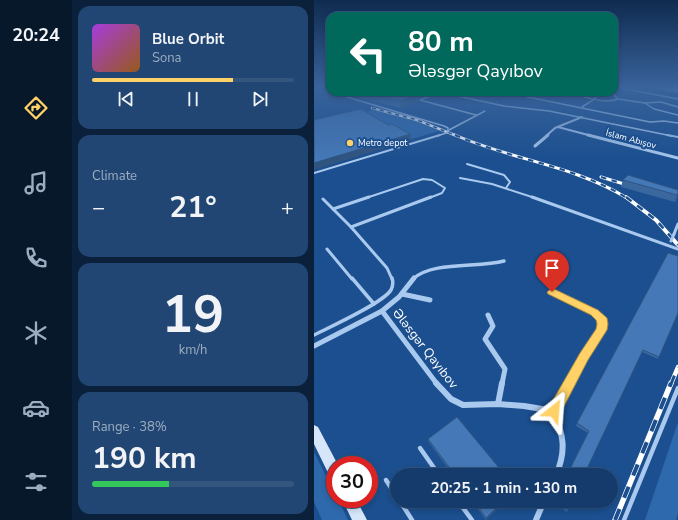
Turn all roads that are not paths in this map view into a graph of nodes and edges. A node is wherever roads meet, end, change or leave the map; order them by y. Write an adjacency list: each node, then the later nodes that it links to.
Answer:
1 (395, 111): 12 (lane)
2 (461, 111): 7 (lane)
3 (483, 111): 7 (lane)
4 (550, 111): 9 (lane)
5 (598, 111): 10 (lane)
6 (663, 111): 8 (lane)
7 (476, 115): 12 (lane)
8 (678, 115)
9 (582, 117): 11 (street); 13 (lane)
10 (678, 123)
11 (558, 127): 14 (street); 15 (street, İslam Abışov)
12 (448, 132): 17 (lane)
13 (678, 137)
14 (535, 146)
15 (678, 158)
16 (467, 164): 19 (lane)
17 (314, 173)
18 (460, 178): 19 (lane)
19 (506, 188): 24 (lane)
20 (323, 199): 21 (lane)
21 (333, 209): 23 (lane); 23 (lane)
22 (678, 224): 24 (lane, bridge)
23 (351, 227): 31 (lane)
24 (671, 243): 26 (lane)
25 (327, 249): 31 (lane)
26 (678, 250)
27 (504, 261): 29 (street, Ələsgər Qayıbov)
28 (552, 292): 38 (street)
29 (402, 294): 30 (street, Ələsgər Qayıbov); 32 (street, Ələsgər Qayıbov)
30 (430, 300)
31 (374, 304): 34 (lane)
32 (382, 311): 35 (street, Ələsgər Qayıbov); 37 (street, Ələsgər Qayıbov)
33 (488, 315): 37 (street)
34 (314, 335)
35 (314, 346)
36 (678, 388): 54 (lane)
37 (498, 404): 38 (street, Ələsgər Qayıbov)
38 (554, 411): 43 (street)
39 (314, 431): 41 (main road)
40 (420, 448): 42 (lane)
41 (327, 456)
42 (434, 468)
43 (559, 468)
44 (386, 480): 45 (lane)
45 (390, 486)
46 (354, 508): 50 (main road)
47 (404, 508): 51 (lane)
48 (463, 508): 52 (lane)
49 (541, 508): 53 (street)
50 (360, 520)
51 (412, 520)
52 (472, 520)
53 (536, 520)
54 (624, 520)

